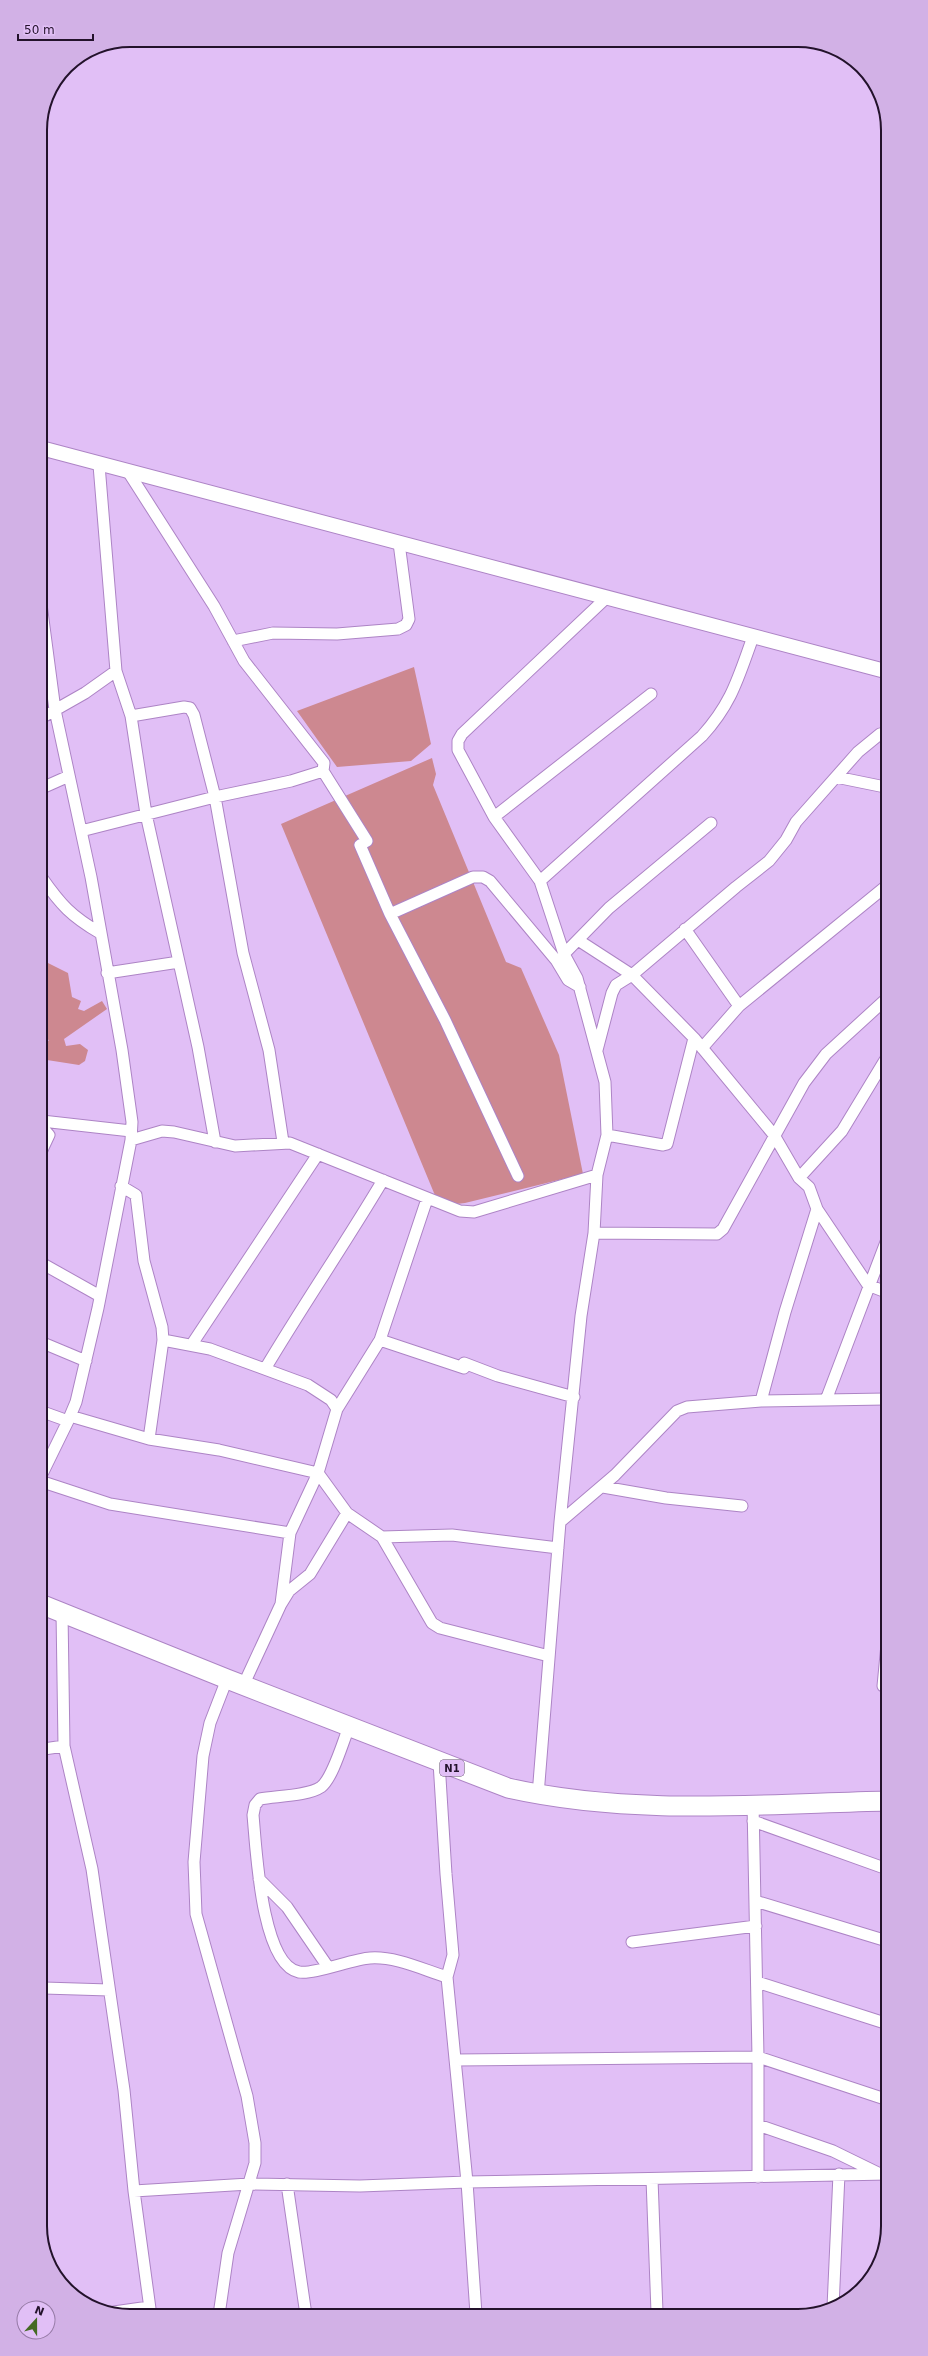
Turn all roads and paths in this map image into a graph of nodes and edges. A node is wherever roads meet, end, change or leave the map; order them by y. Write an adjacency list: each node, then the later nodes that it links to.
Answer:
1 (47, 453): 2 (street)
2 (99, 464): 3 (street); 10 (street)
3 (129, 473): 4 (street); 7 (street)
4 (399, 543): 5 (street); 7 (street)
5 (605, 599): 6 (street); 23 (street)
6 (753, 637): 9 (street); 26 (street)
7 (233, 641): 16 (street)
8 (47, 658): 12 (street)
9 (881, 670)
10 (116, 671): 12 (street); 14 (street)
11 (651, 694): 23 (street)
12 (55, 710): 13 (street); 17 (street)
13 (47, 715)
14 (131, 716): 21 (street); 22 (street)
15 (881, 734): 18 (street)
16 (323, 771): 21 (street); 31 (street)
17 (69, 776): 19 (street); 25 (street)
18 (836, 777): 20 (street); 32 (street)
19 (47, 786)
20 (881, 786)
21 (215, 797): 22 (street); 51 (street)
22 (146, 814): 25 (street); 36 (street)
23 (494, 817): 26 (street)
24 (711, 823): 34 (street)
25 (81, 831): 33 (street)
26 (540, 881): 35 (street)
27 (47, 885): 29 (street)
28 (881, 890): 41 (street)
29 (53, 894): 30 (street); 33 (street)
30 (47, 895)
31 (390, 914): 39 (street); 54 (street)
32 (685, 929): 38 (street); 41 (street)
33 (100, 933): 37 (street)
34 (578, 940): 35 (street); 38 (street)
35 (564, 954): 39 (street)
36 (179, 962): 37 (street); 50 (street)
37 (107, 973): 47 (street)
38 (632, 975): 42 (street); 44 (street)
39 (580, 987): 44 (street)
40 (881, 1004): 49 (street)
41 (739, 1006): 43 (street)
42 (694, 1038): 43 (street); 48 (street)
43 (702, 1048): 49 (street)
44 (597, 1051): 48 (street)
45 (881, 1067): 55 (street)
46 (47, 1122): 47 (street)
47 (131, 1135): 50 (street); 57 (street)
48 (607, 1135): 53 (street)
49 (774, 1135): 55 (street); 60 (street)
50 (214, 1142): 51 (street)
51 (283, 1142): 52 (street)
52 (318, 1154): 56 (street); 68 (street)
53 (597, 1175): 58 (street); 60 (street)
54 (518, 1176)
55 (800, 1178): 59 (street)
56 (383, 1180): 58 (street); 71 (street)
57 (122, 1186): 65 (street); 66 (street)
58 (427, 1199): 67 (street)
59 (817, 1209): 63 (street); 75 (street)
60 (594, 1233): 72 (street)
61 (881, 1254): 63 (street)
62 (47, 1266): 65 (street)
63 (868, 1285): 64 (street); 74 (street)
64 (881, 1290)
65 (100, 1296): 70 (street)
66 (163, 1340): 68 (street); 79 (street)
67 (380, 1340): 72 (street); 76 (street)
68 (192, 1344): 71 (street)
69 (47, 1345): 70 (street)
70 (86, 1361): 78 (street)
71 (265, 1369): 76 (street)
72 (574, 1397): 86 (street)
73 (881, 1399): 74 (street)
74 (826, 1400): 75 (street)
75 (761, 1401): 83 (street)
76 (337, 1409): 81 (street)
77 (47, 1413): 78 (street)
78 (69, 1419): 79 (street); 80 (street)
79 (149, 1439): 81 (street)
80 (47, 1464)
81 (318, 1474): 85 (street); 87 (street)
82 (47, 1483): 87 (street)
83 (603, 1487): 84 (street); 86 (street)
84 (742, 1506)
85 (347, 1513): 88 (street); 90 (street)
86 (560, 1522): 89 (street)
87 (290, 1533): 90 (street)
88 (382, 1537): 89 (street); 93 (street)
89 (558, 1548): 93 (street)
90 (281, 1604): 94 (street)
91 (47, 1606): 92 (highway, N1)
92 (62, 1612): 94 (highway, N1); 96 (street)
93 (549, 1656): 99 (street)
94 (235, 1683): 95 (highway, N1); 124 (street)
95 (349, 1727): 98 (highway, N1); 103 (street)
96 (64, 1746): 97 (street); 112 (street)
97 (47, 1749)
98 (439, 1762): 99 (highway, N1); 109 (street)
99 (538, 1795): 101 (highway, N1)
100 (881, 1802): 101 (highway, N1)
101 (753, 1813): 102 (street); 104 (street)
102 (881, 1866)
103 (259, 1879): 108 (street); 108 (street)
104 (755, 1901): 105 (street); 106 (street)
105 (756, 1926): 107 (street); 110 (street)
106 (881, 1939)
107 (632, 1942)
108 (328, 1967): 109 (street)
109 (447, 1977): 115 (street)
110 (757, 1982): 113 (street); 114 (street)
111 (47, 1988): 112 (street)
112 (109, 1990): 126 (street)
113 (881, 2022)
114 (758, 2057): 115 (street); 116 (street); 117 (street)
115 (455, 2060): 123 (street)
116 (881, 2098)
117 (758, 2125): 118 (street); 121 (street)
118 (881, 2173)
119 (838, 2174): 120 (street); 121 (street); 127 (street)
120 (881, 2174)
121 (758, 2177): 122 (street)
122 (652, 2179): 123 (street); 132 (street)
123 (467, 2182): 125 (street); 131 (street)
124 (249, 2184): 125 (street); 126 (street); 129 (street)
125 (287, 2184): 130 (street)
126 (134, 2191): 128 (street)
127 (833, 2301)
128 (150, 2309)
129 (220, 2309)
130 (305, 2309)
131 (476, 2309)
132 (657, 2309)

